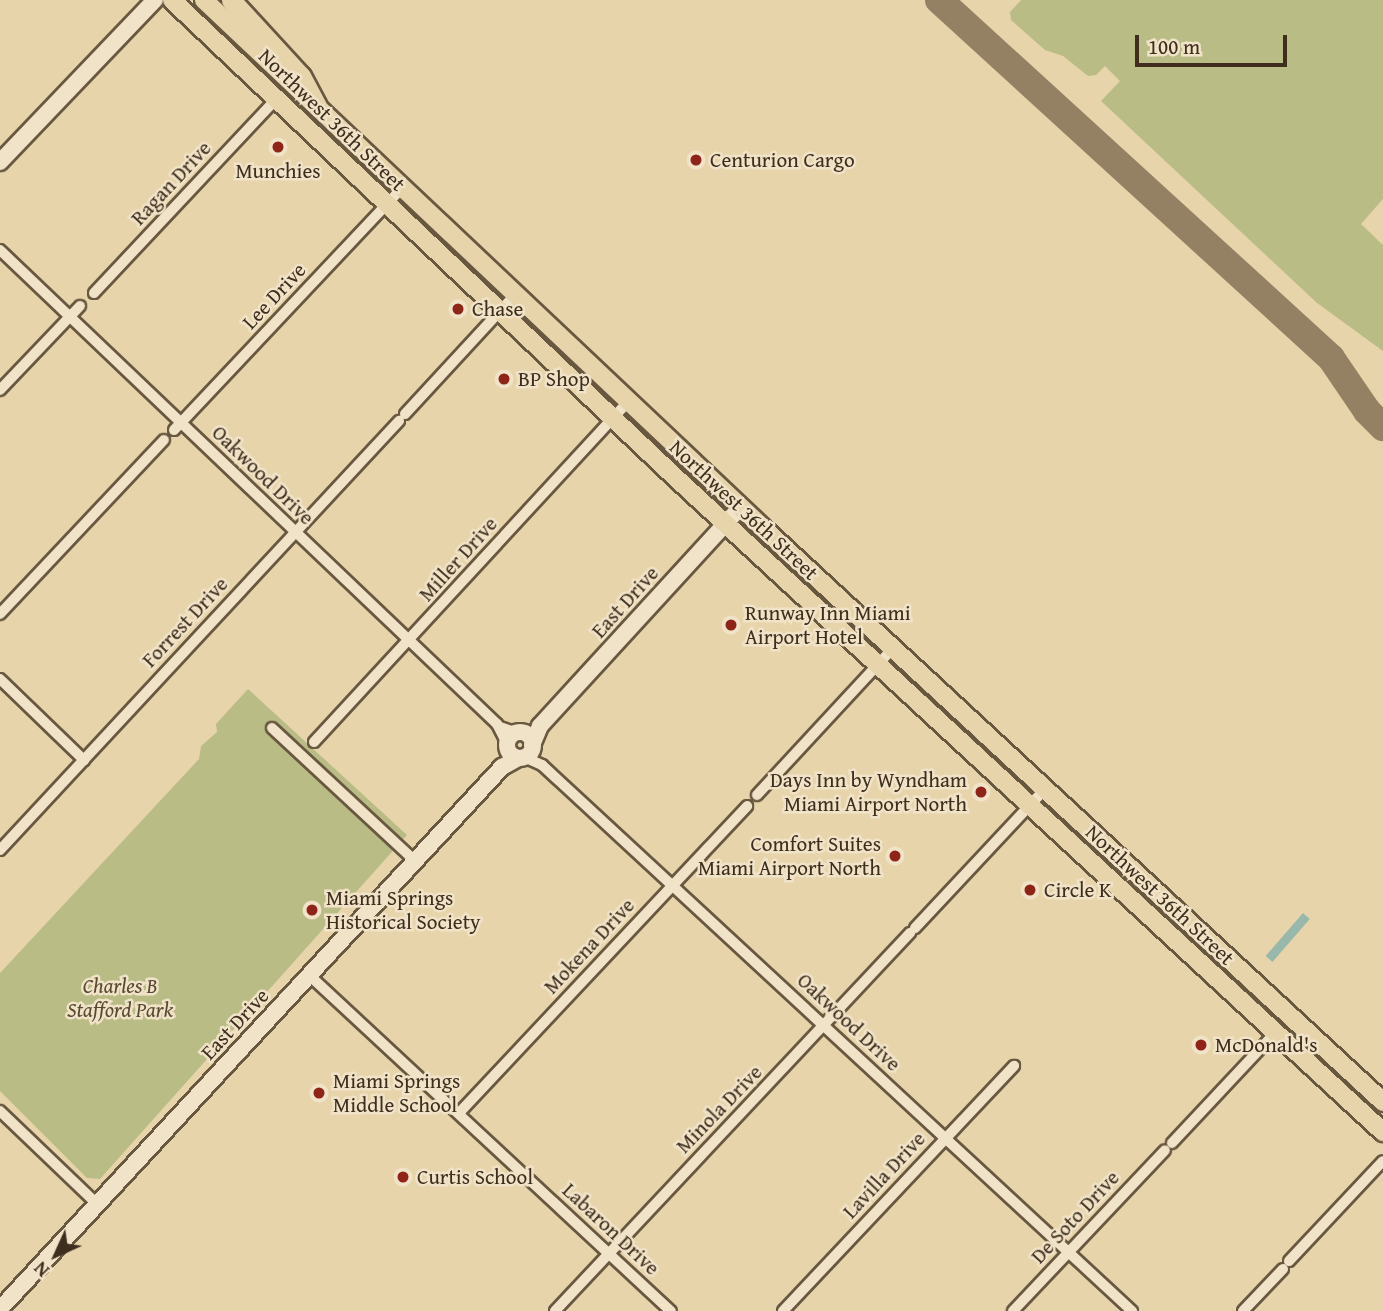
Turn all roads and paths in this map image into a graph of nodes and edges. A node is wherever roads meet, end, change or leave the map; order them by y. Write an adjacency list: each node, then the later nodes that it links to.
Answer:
1 (155, 0): 7 (street)
2 (172, 0): 5 (main road, Northwest 36th Street)
3 (204, 0): 6 (main road, Northwest 36th Street)
4 (231, 0): 6 (highway)
5 (276, 99): 6 (main road); 9 (main road, Northwest 36th Street); 11 (street, Ragan Drive)
6 (320, 110): 8 (main road, Northwest 36th Street)
7 (0, 162)
8 (402, 188): 9 (street, Lee Drive); 12 (main road, Northwest 36th Street)
9 (387, 204): 14 (main road, Northwest 36th Street); 19 (street, Lee Drive)
10 (0, 250): 15 (street, Oakwood Drive)
11 (94, 293)
12 (515, 295): 14 (street, Forrest Drive); 17 (main road, Northwest 36th Street)
13 (80, 306): 15 (street)
14 (500, 311): 18 (main road, Northwest 36th Street); 23 (street, Forrest Drive)
15 (70, 316): 16 (street); 19 (street, Oakwood Drive)
16 (0, 390)
17 (628, 402): 18 (street, Miller Drive); 21 (main road, Northwest 36th Street)
18 (613, 418): 22 (main road, Northwest 36th Street); 25 (street, Miller Drive)
19 (177, 426): 23 (street, Oakwood Drive)
20 (164, 440): 24 (street)
21 (741, 507): 22 (street, East Drive); 26 (main road, Northwest 36th Street)
22 (726, 524): 27 (main road, Northwest 36th Street); 31 (street, East Drive)
23 (295, 533): 25 (street, Oakwood Drive); 32 (street, Forrest Drive)
24 (0, 614)
25 (409, 640): 30 (street, Miller Drive); 31 (street, Oakwood Drive)
26 (893, 648): 27 (street); 33 (main road, Northwest 36th Street)
27 (877, 664): 34 (street); 35 (main road, Northwest 36th Street)
28 (0, 679): 32 (street)
29 (272, 728): 38 (street)
30 (314, 742)
31 (522, 748): 38 (street, East Drive); 39 (street, Oakwood Drive)
32 (84, 760): 37 (street, Forrest Drive)
33 (1045, 789): 35 (street, Minola Drive); 40 (main road, Northwest 36th Street)
34 (757, 795)
35 (1030, 805): 41 (main road, Northwest 36th Street); 43 (street, Minola Drive)
36 (747, 806): 39 (street, Mokena Drive)
37 (0, 850)
38 (415, 861): 42 (street, East Drive)
39 (672, 886): 43 (street, Oakwood Drive); 49 (street, Mokena Drive)
40 (1193, 926): 41 (main road); 45 (main road, Northwest 36th Street)
41 (1178, 943): 44 (main road, Northwest 36th Street)
42 (309, 975): 49 (street, Labaron Drive); 53 (street, East Drive)
43 (825, 1025): 51 (street, Oakwood Drive); 55 (street, Minola Drive)
44 (1275, 1033): 45 (main road); 50 (main road, Northwest 36th Street); 54 (street, De Soto Drive)
45 (1335, 1057): 47 (main road, Northwest 36th Street)
46 (1014, 1066): 51 (street, Lavilla Drive)
47 (1383, 1102)
48 (0, 1111): 53 (street)
49 (460, 1113): 55 (street, Labaron Drive)
50 (1383, 1132)
51 (945, 1138): 54 (street, Oakwood Drive); 59 (street, Lavilla Drive)
52 (1383, 1161): 62 (street)
53 (97, 1204): 56 (street, East Drive)
54 (1069, 1252): 60 (street, De Soto Drive); 61 (street, Oakwood Drive)
55 (609, 1253): 57 (street, Minola Drive); 58 (street, Labaron Drive)
56 (0, 1309)
57 (555, 1311)
58 (671, 1311)
59 (783, 1311)
60 (1013, 1311)
61 (1132, 1311)
62 (1243, 1311)

